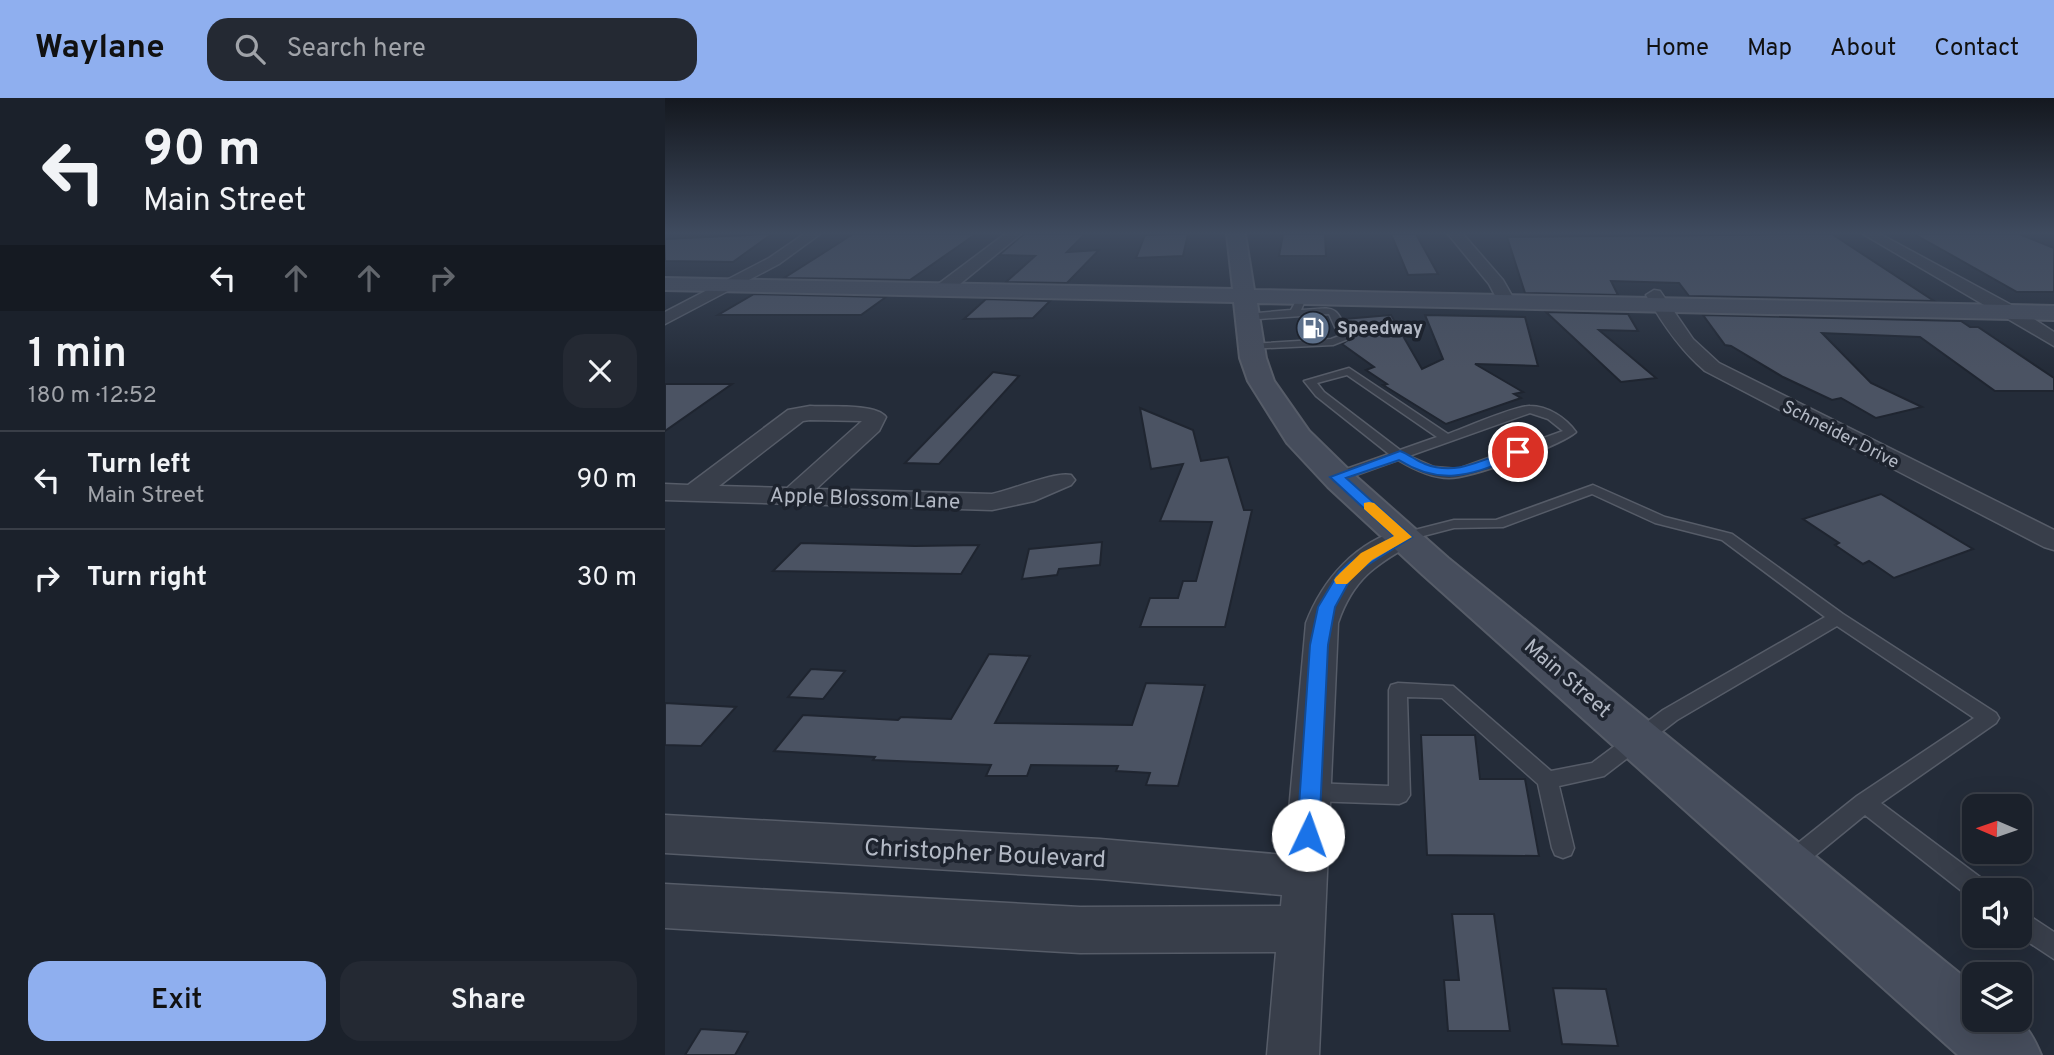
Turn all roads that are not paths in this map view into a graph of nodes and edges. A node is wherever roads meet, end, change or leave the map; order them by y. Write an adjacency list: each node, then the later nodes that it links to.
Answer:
1 (710, 279): 7 (street)
2 (742, 279): 7 (street)
3 (957, 279): 9 (street)
4 (1241, 279): 16 (street, Main Street)
5 (1490, 279): 11 (street)
6 (1951, 279): 15 (street)
7 (738, 281): 8 (street); 9 (street); 18 (street)
8 (665, 284)
9 (949, 285): 16 (street)
10 (1328, 293): 11 (street); 14 (street); 16 (street)
11 (1504, 296): 12 (street)
12 (1657, 300): 15 (street); 28 (street, Schneider Drive)
13 (2054, 304): 15 (street)
14 (1297, 305): 16 (street); 16 (lane)
15 (2002, 307): 17 (street); 19 (street)
16 (1245, 312): 22 (street, Main Street)
17 (2054, 313)
18 (665, 319)
19 (2054, 340)
20 (1446, 438): 21 (lane); 21 (lane); 21 (lane)
21 (1400, 455): 22 (lane)
22 (1337, 477): 27 (street, Main Street)
23 (1062, 480): 26 (street, Apple Blossom Lane)
24 (665, 492): 25 (street, Apple Blossom Lane)
25 (694, 493): 26 (street, Apple Blossom Lane); 26 (street)
26 (793, 496)
27 (1404, 537): 29 (lane); 30 (street, Main Street); 32 (street)
28 (2054, 541)
29 (1837, 618): 30 (lane); 33 (lane)
30 (1639, 738): 31 (lane); 36 (street, Main Street)
31 (1547, 780): 32 (lane); 35 (lane)
32 (1311, 792): 37 (street)
33 (1865, 803): 36 (lane); 38 (lane)
34 (665, 834): 37 (street, Christopher Boulevard)
35 (1563, 848)
36 (1787, 865): 44 (street, Main Street)
37 (1305, 877): 40 (street)
38 (1963, 878)
39 (665, 906): 40 (street)
40 (1302, 929): 43 (street)
41 (2032, 931): 42 (lane)
42 (2054, 947)
43 (1293, 1055)
44 (2007, 1055)

